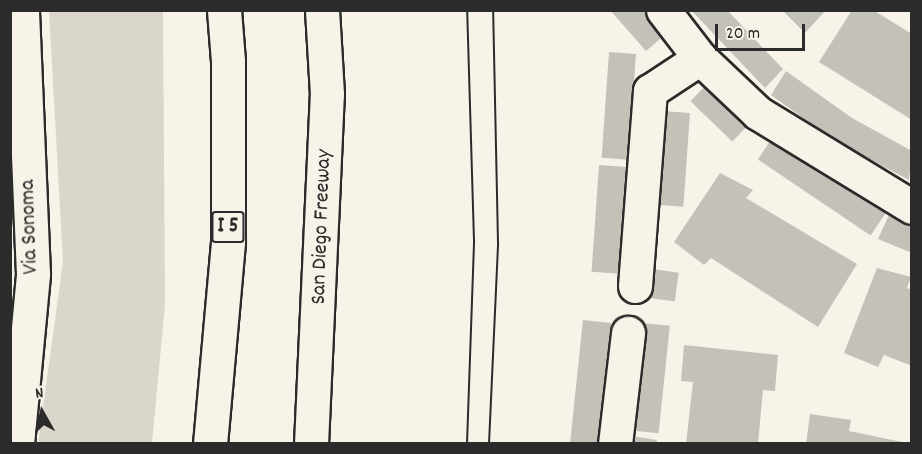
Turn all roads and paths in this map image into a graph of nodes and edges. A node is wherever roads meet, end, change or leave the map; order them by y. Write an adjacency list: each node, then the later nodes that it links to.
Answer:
1 (22, 10): 6 (main road, Via Sonoma)
2 (224, 10): 12 (main road, I 5)
3 (322, 10): 13 (main road, San Diego Freeway)
4 (663, 10): 5 (main road)
5 (700, 58): 7 (main road); 9 (main road)
6 (20, 181): 8 (main road, Via Sonoma)
7 (912, 207)
8 (21, 238): 11 (main road, Via Sonoma)
9 (635, 286)
10 (628, 333): 14 (main road)
11 (17, 444)
12 (210, 444)
13 (311, 444)
14 (615, 444)

